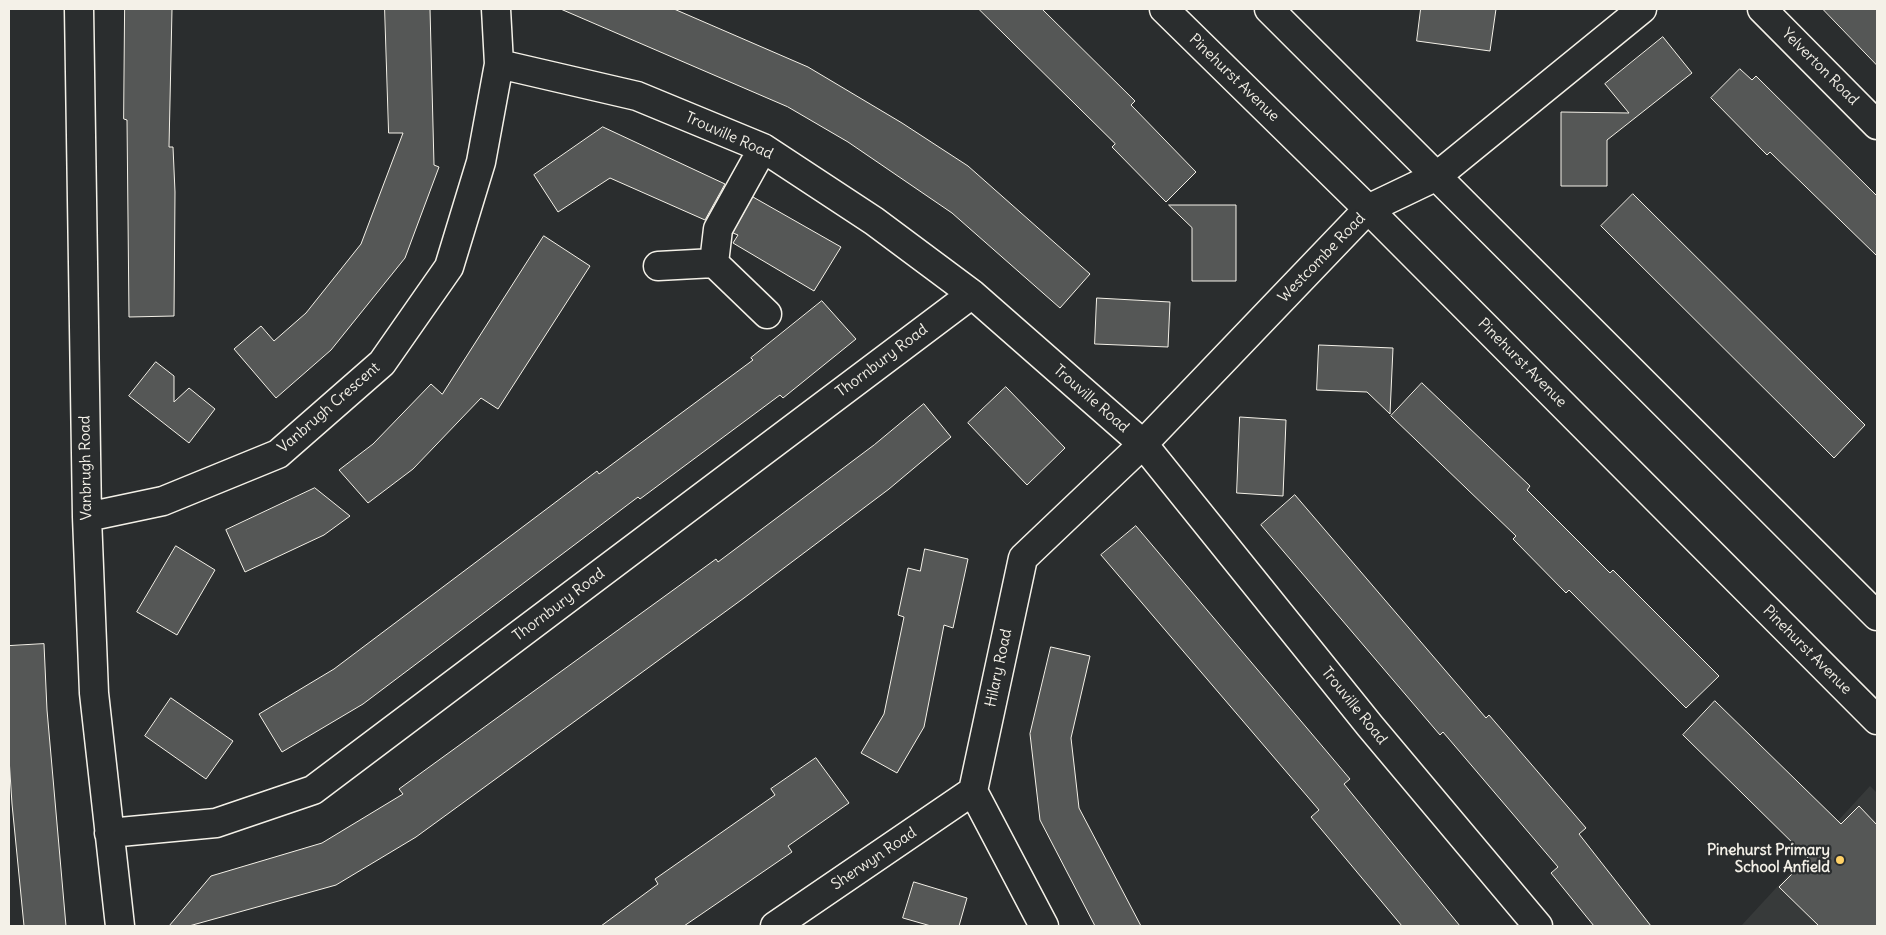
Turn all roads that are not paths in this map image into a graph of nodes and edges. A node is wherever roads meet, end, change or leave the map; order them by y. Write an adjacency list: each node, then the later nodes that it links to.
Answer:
1 (79, 9): 17 (street, Vanbrugh Road)
2 (496, 9): 7 (street, Vanbrugh Crescent)
3 (1164, 9): 11 (street, Pinehurst Avenue)
4 (1269, 9): 10 (street)
5 (1642, 9): 10 (street, Westcombe Road)
6 (1762, 9): 8 (street, Yelverton Road)
7 (499, 64): 9 (street, Trouville Road); 17 (street, Vanbrugh Crescent)
8 (1877, 125)
9 (763, 148): 12 (street); 14 (street, Trouville Road)
10 (1437, 176): 11 (street, Westcombe Road); 18 (street)
11 (1368, 209): 16 (street, Westcombe Road); 19 (street, Pinehurst Avenue)
12 (714, 263): 13 (street); 15 (street)
13 (658, 266)
14 (972, 294): 16 (street, Trouville Road); 21 (street, Thornbury Road)
15 (767, 314)
16 (1143, 444): 20 (street, Hilary Road); 25 (street, Trouville Road)
17 (86, 517): 21 (street, Vanbrugh Road)
18 (1877, 616)
19 (1877, 720)
20 (973, 791): 23 (street, Sherwyn Road); 24 (street)
21 (109, 833): 22 (street, Vanbrugh Road)
22 (120, 926)
23 (775, 926)
24 (1044, 926)
25 (1538, 926)

